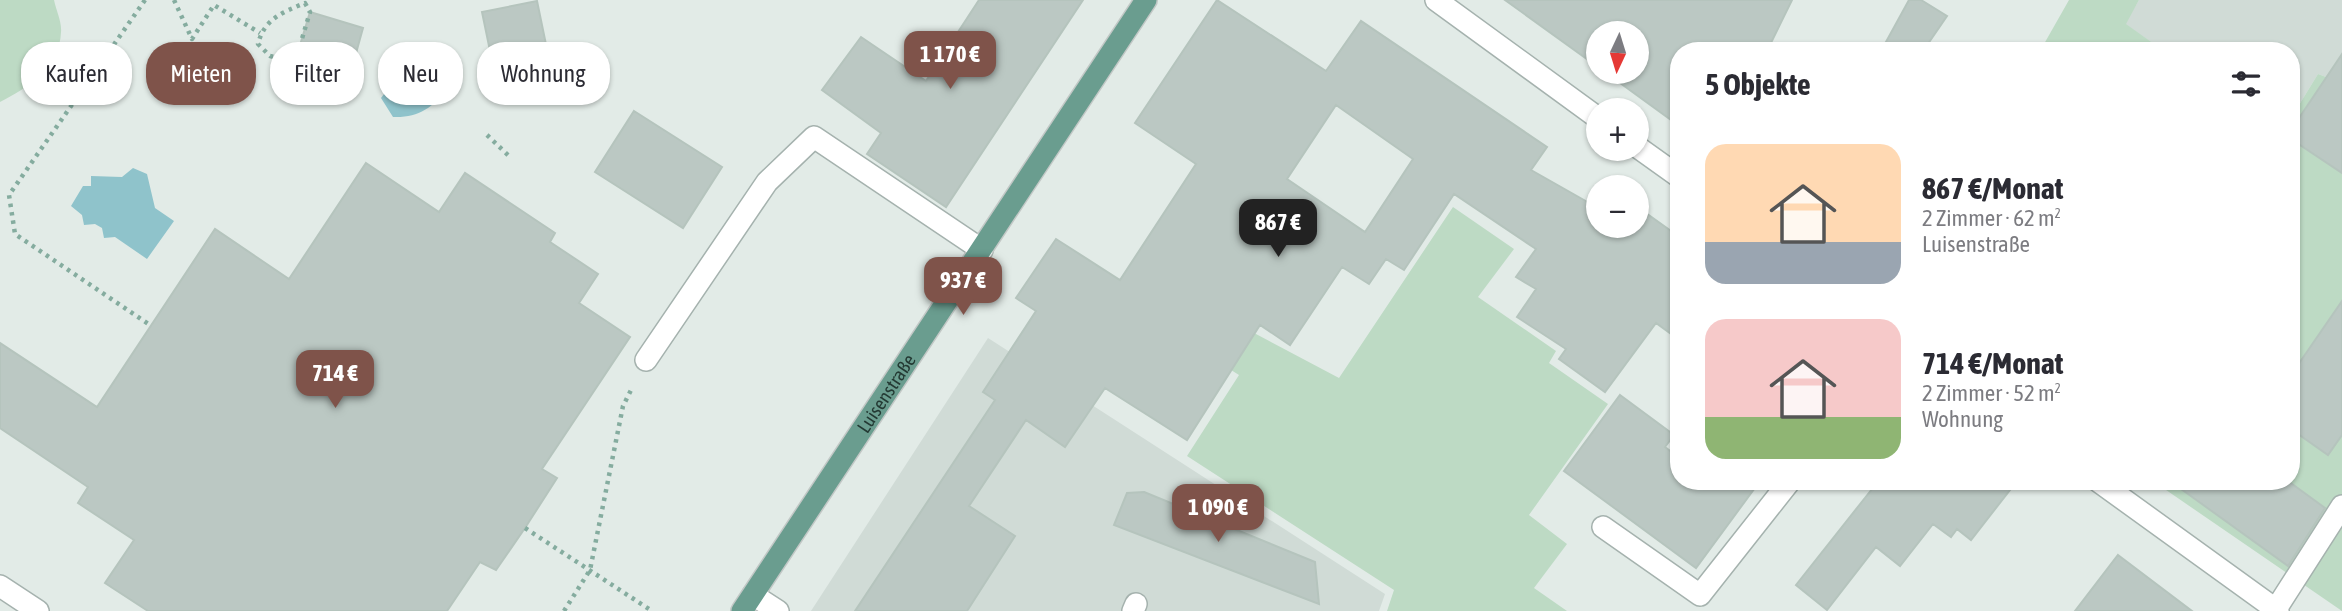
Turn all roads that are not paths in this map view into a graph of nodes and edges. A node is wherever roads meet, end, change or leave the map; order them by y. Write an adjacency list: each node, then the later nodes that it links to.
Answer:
1 (1146, 0): 6 (main road, Luisenstraße)
2 (1436, 0): 3 (street)
3 (1586, 109)
4 (1649, 155): 5 (street)
5 (1670, 170)
6 (982, 250): 7 (street); 13 (main road, Luisenstraße)
7 (646, 360)
8 (1783, 490): 11 (street)
9 (2110, 490): 14 (street)
10 (2342, 506): 14 (street)
11 (1603, 527)
12 (0, 586): 15 (street)
13 (747, 603): 16 (street)
14 (2277, 610)
15 (38, 611)
16 (778, 611)

